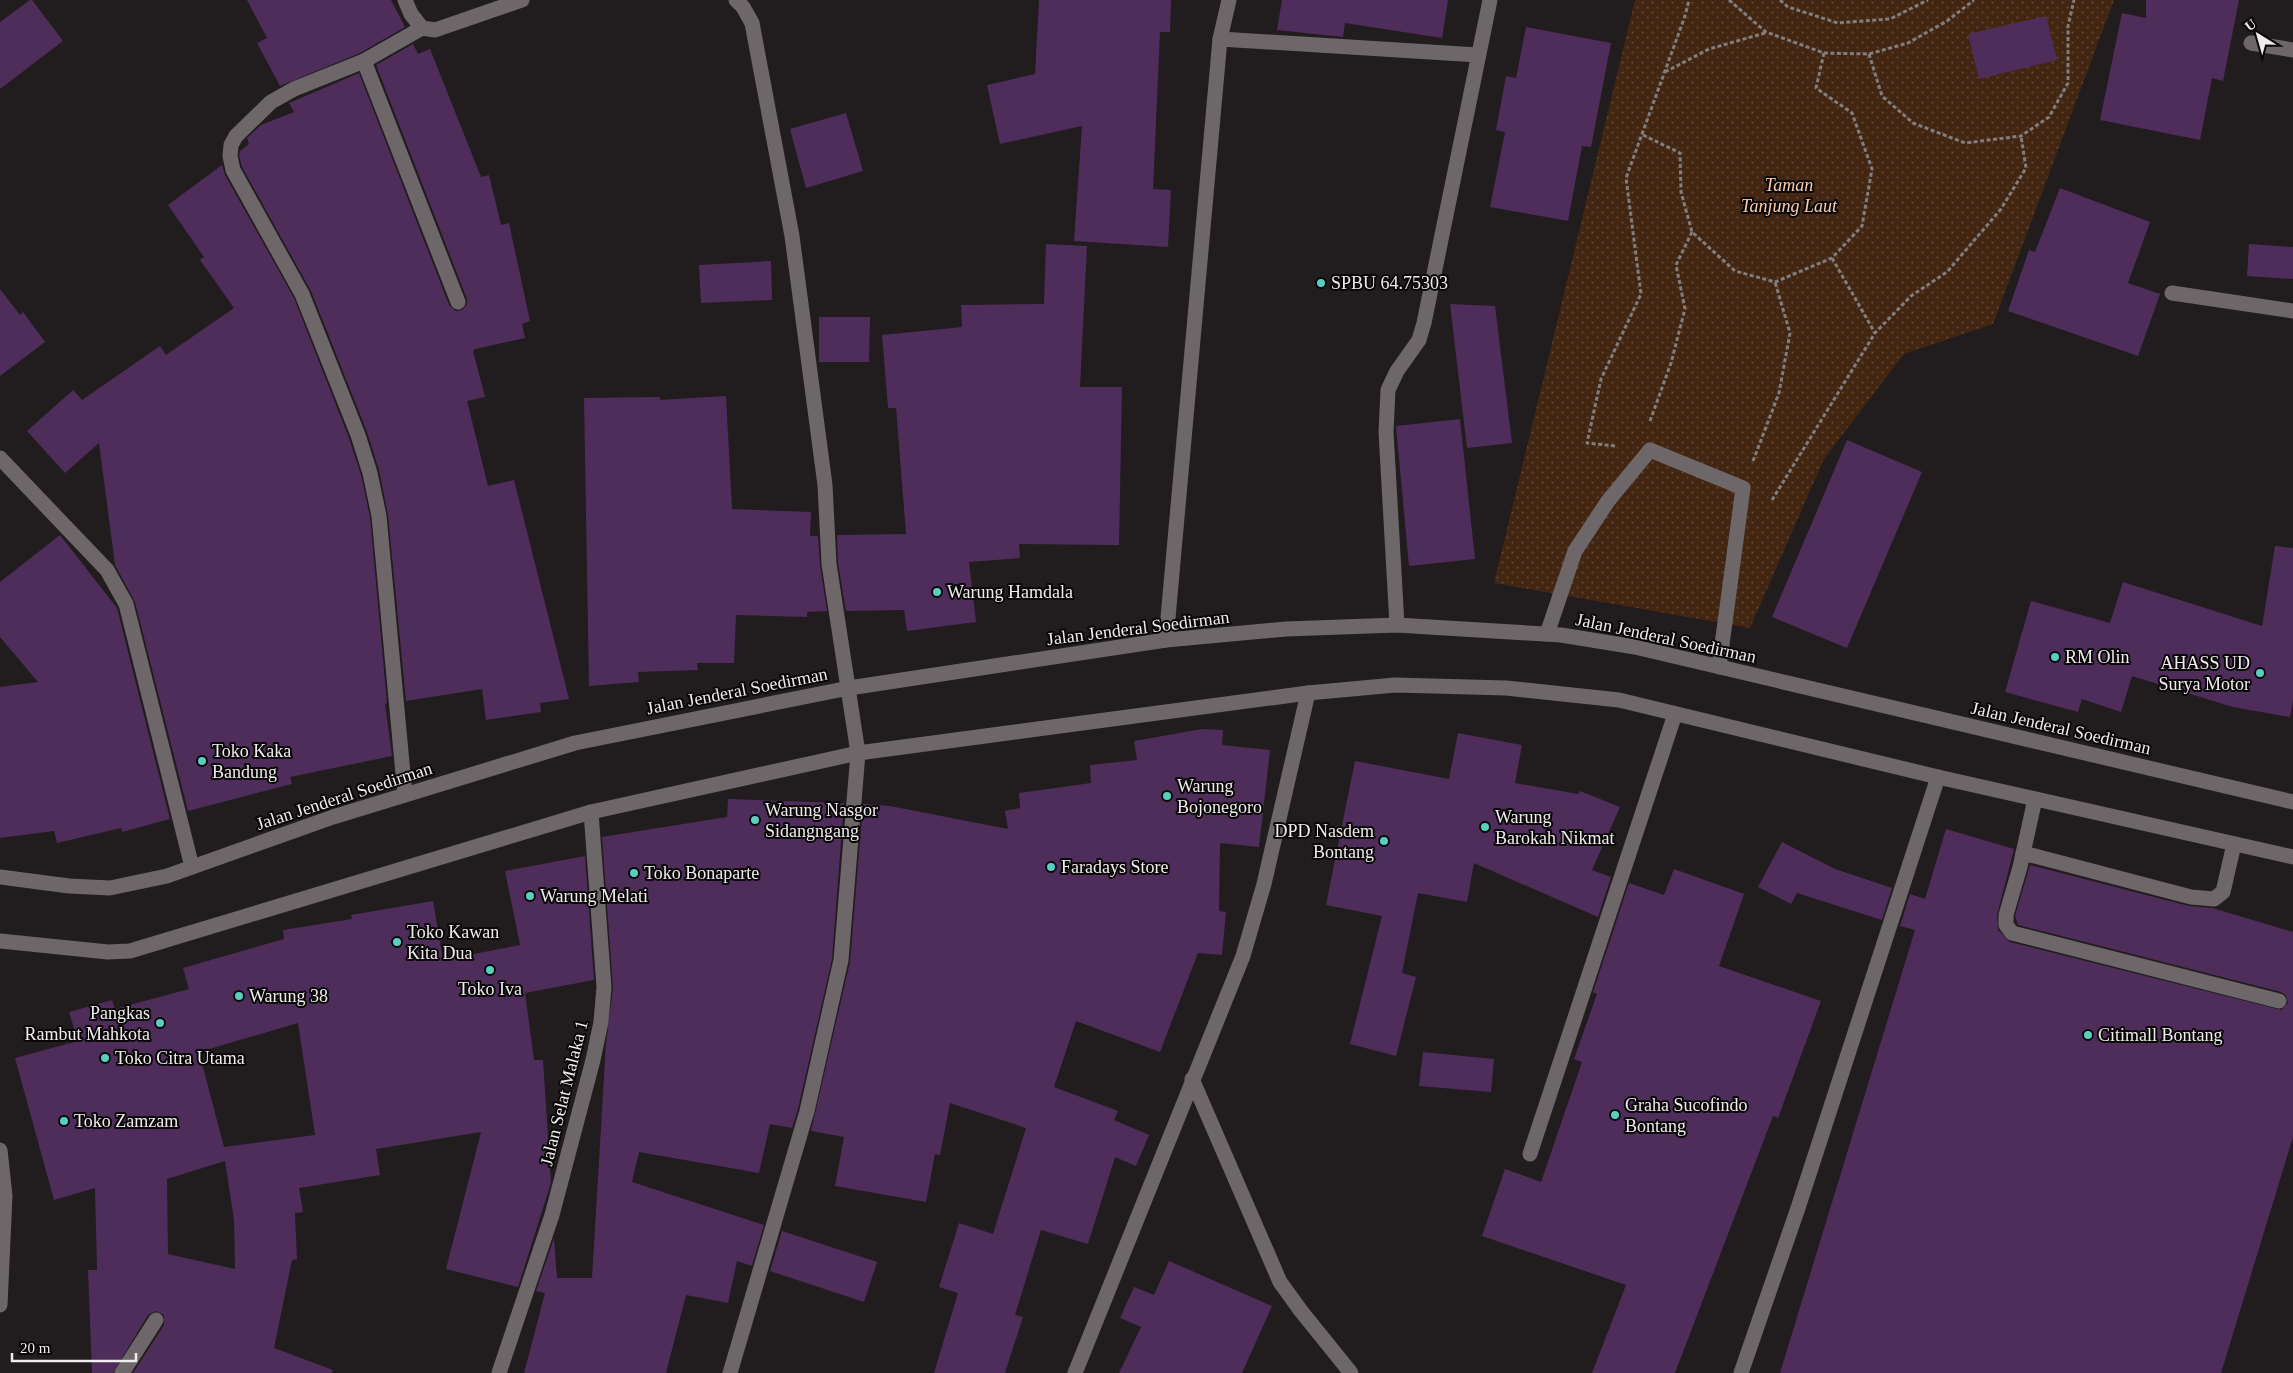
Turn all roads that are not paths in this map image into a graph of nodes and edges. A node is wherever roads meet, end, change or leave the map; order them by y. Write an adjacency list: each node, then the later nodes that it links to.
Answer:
1 (405, 0): 6 (street)
2 (522, 0): 6 (street)
3 (736, 0): 20 (street)
4 (1229, 0): 7 (street)
5 (1490, 0): 10 (street)
6 (422, 28): 11 (street)
7 (1220, 39): 10 (street); 18 (street)
8 (2251, 43): 9 (street)
9 (2293, 50)
10 (1478, 55): 16 (street)
11 (364, 60): 13 (street); 25 (street)
12 (2172, 293): 14 (street)
13 (458, 302)
14 (2293, 311)
15 (0, 458): 32 (street)
16 (1397, 625): 17 (street, Jalan Jenderal Soedirman); 18 (street, Jalan Jenderal Soedirman)
17 (1547, 634): 19 (street, Jalan Jenderal Soedirman); 19 (street)
18 (1166, 640): 20 (street, Jalan Jenderal Soedirman)
19 (1719, 667): 27 (street, Jalan Jenderal Soedirman)
20 (849, 688): 23 (street); 25 (street, Jalan Jenderal Soedirman)
21 (1308, 693): 22 (street); 23 (street); 36 (street)
22 (1675, 714): 24 (street); 38 (street)
23 (858, 752): 28 (street); 43 (street)
24 (1938, 777): 26 (street); 46 (street)
25 (405, 795): 32 (street, Jalan Jenderal Soedirman)
26 (2035, 799): 29 (street); 30 (street)
27 (2293, 802)
28 (591, 812): 34 (street); 42 (street, Jalan Selat Malaka 1)
29 (2234, 844): 30 (street); 31 (street)
30 (2023, 853): 35 (street)
31 (2293, 857)
32 (192, 867): 33 (street, Jalan Jenderal Soedirman)
33 (0, 877)
34 (0, 940)
35 (2279, 1001)
36 (1192, 1079): 44 (street); 45 (street)
37 (0, 1150): 39 (street)
38 (1530, 1154)
39 (0, 1305)
40 (156, 1320): 41 (street)
41 (122, 1373)
42 (499, 1373)
43 (730, 1373)
44 (1075, 1373)
45 (1351, 1373)
46 (1741, 1373)

